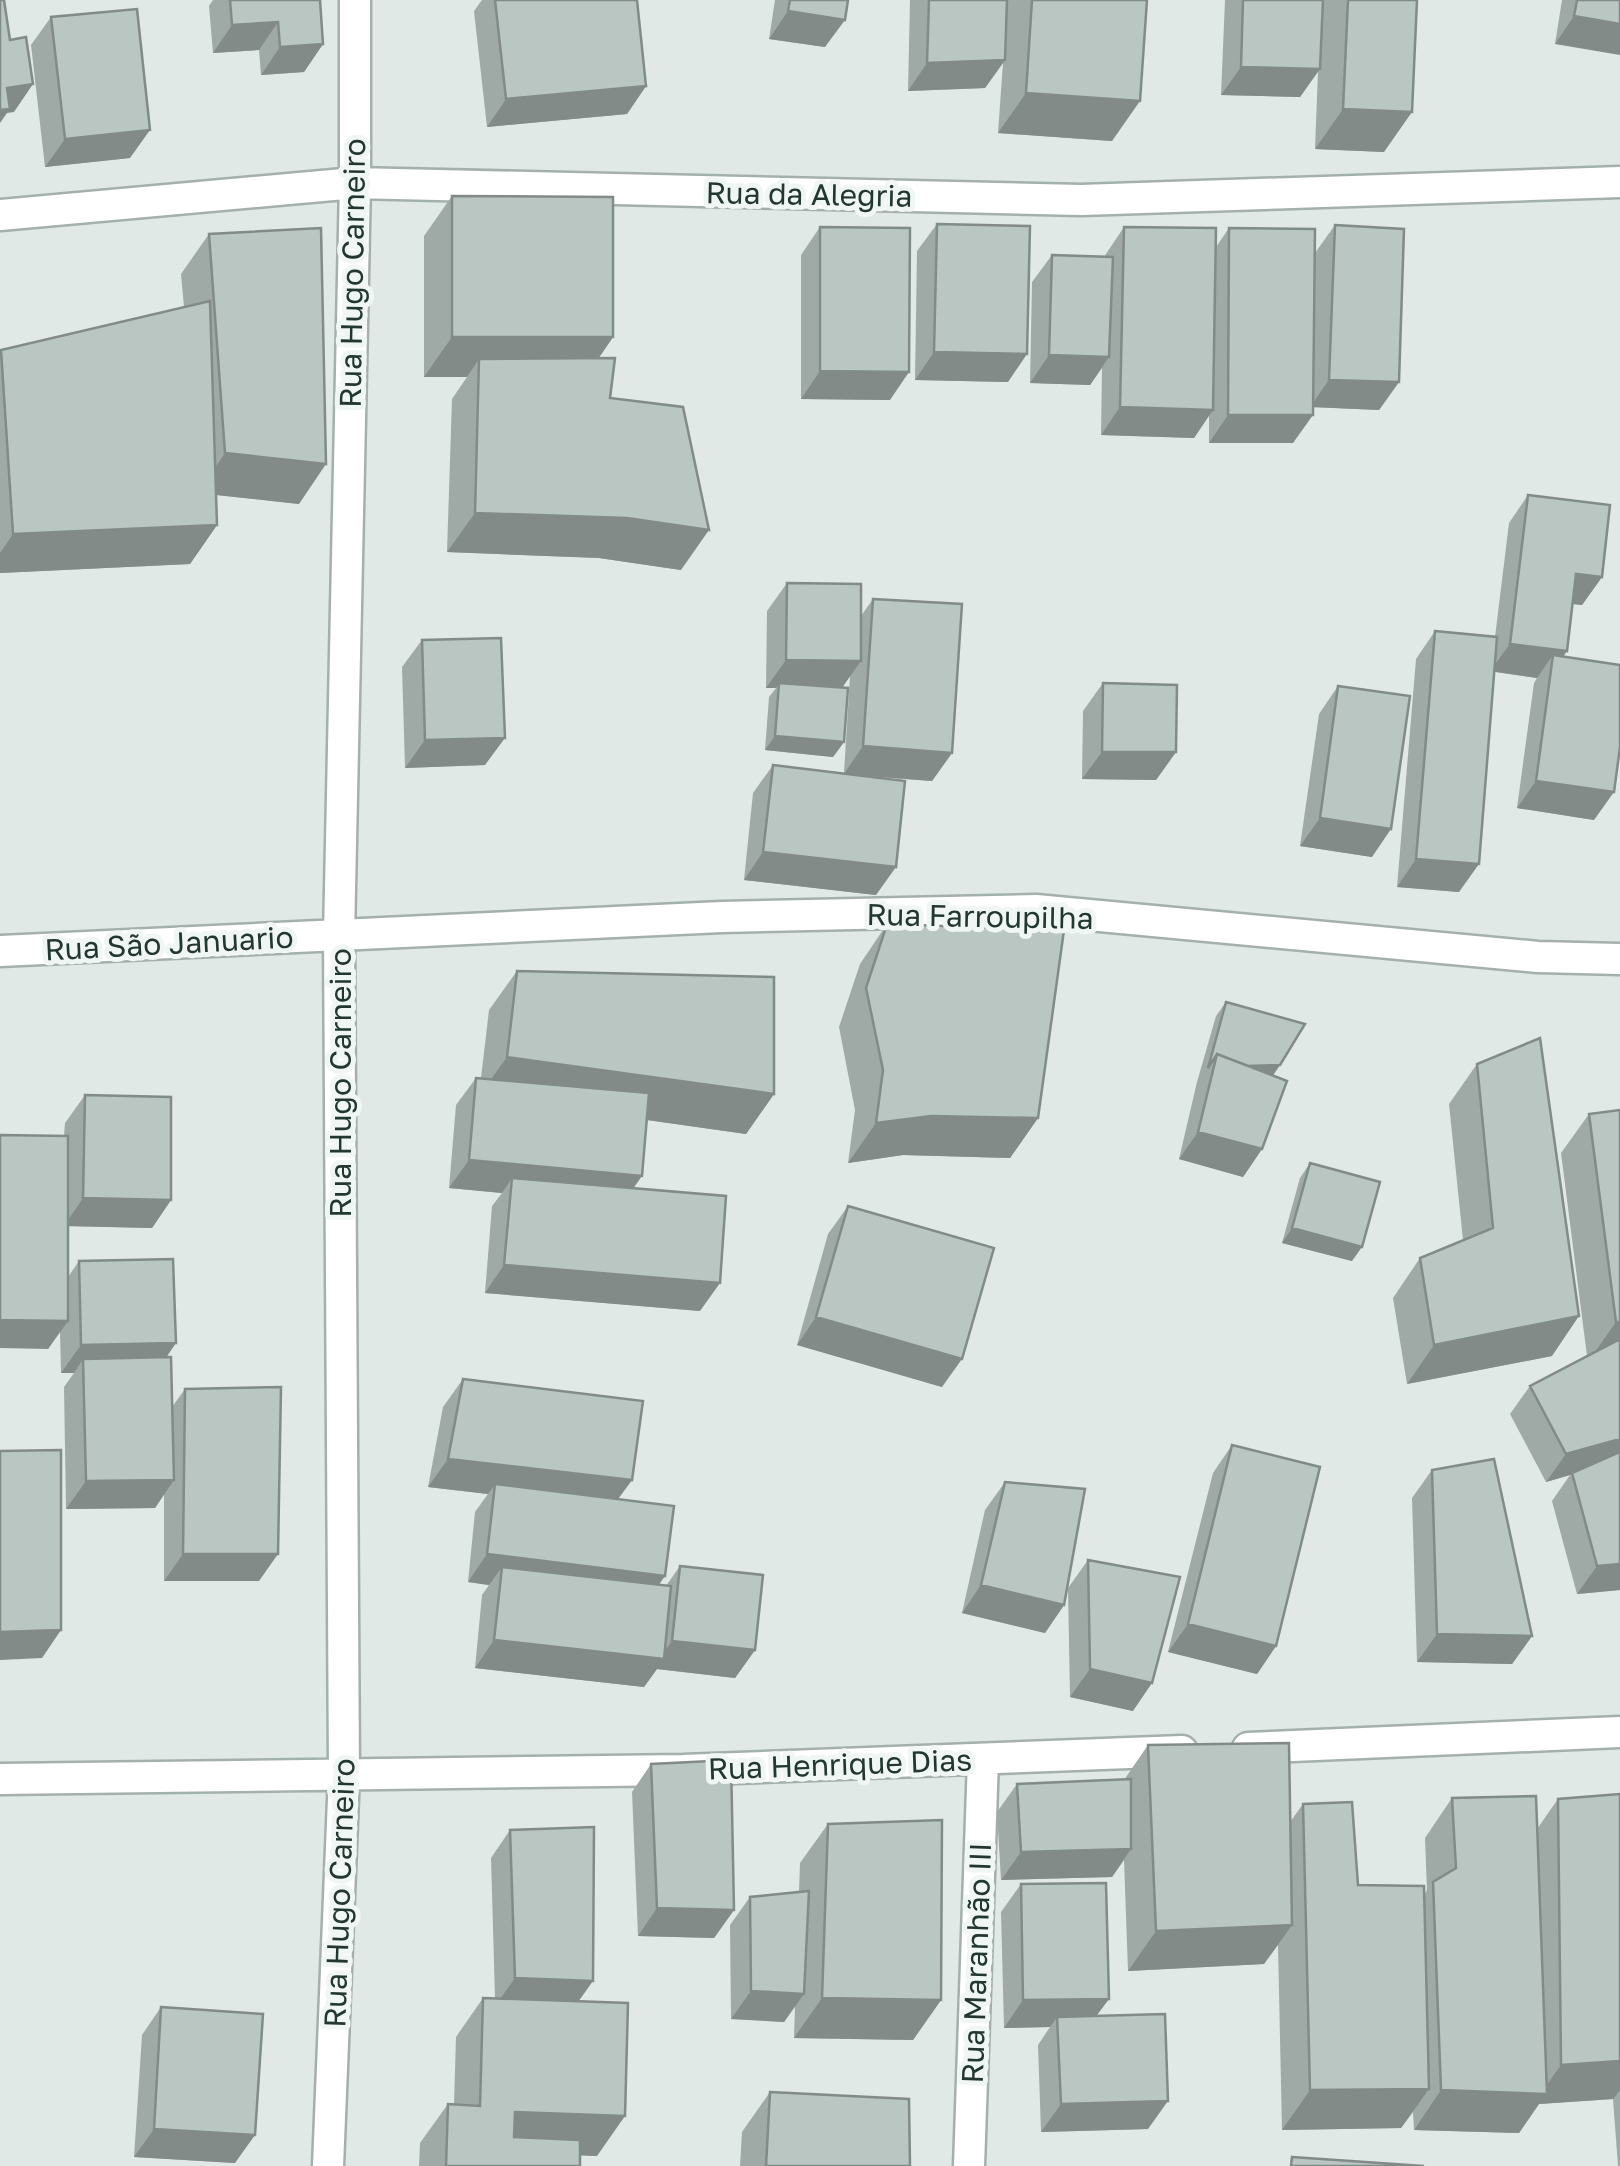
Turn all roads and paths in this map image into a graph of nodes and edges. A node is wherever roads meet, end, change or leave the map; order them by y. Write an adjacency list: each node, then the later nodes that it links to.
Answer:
1 (355, 0): 3 (street, Rua Hugo Carneiro)
2 (1620, 182): 3 (street, Rua da Alegria)
3 (355, 184): 4 (street, Rua da Alegria); 5 (street, Rua Hugo Carneiro)
4 (0, 215)
5 (339, 936): 6 (street, Rua São Januario); 7 (street, Rua Farroupilha); 10 (street, Rua Hugo Carneiro)
6 (0, 951)
7 (1620, 959)
8 (1620, 1732): 9 (street, Rua Henrique Dias)
9 (983, 1760): 10 (street, Rua Henrique Dias); 13 (street, Rua Maranhão III)
10 (344, 1774): 11 (street, Rua Henrique Dias); 12 (street, Rua Hugo Carneiro)
11 (0, 1779)
12 (328, 2166)
13 (969, 2166)

